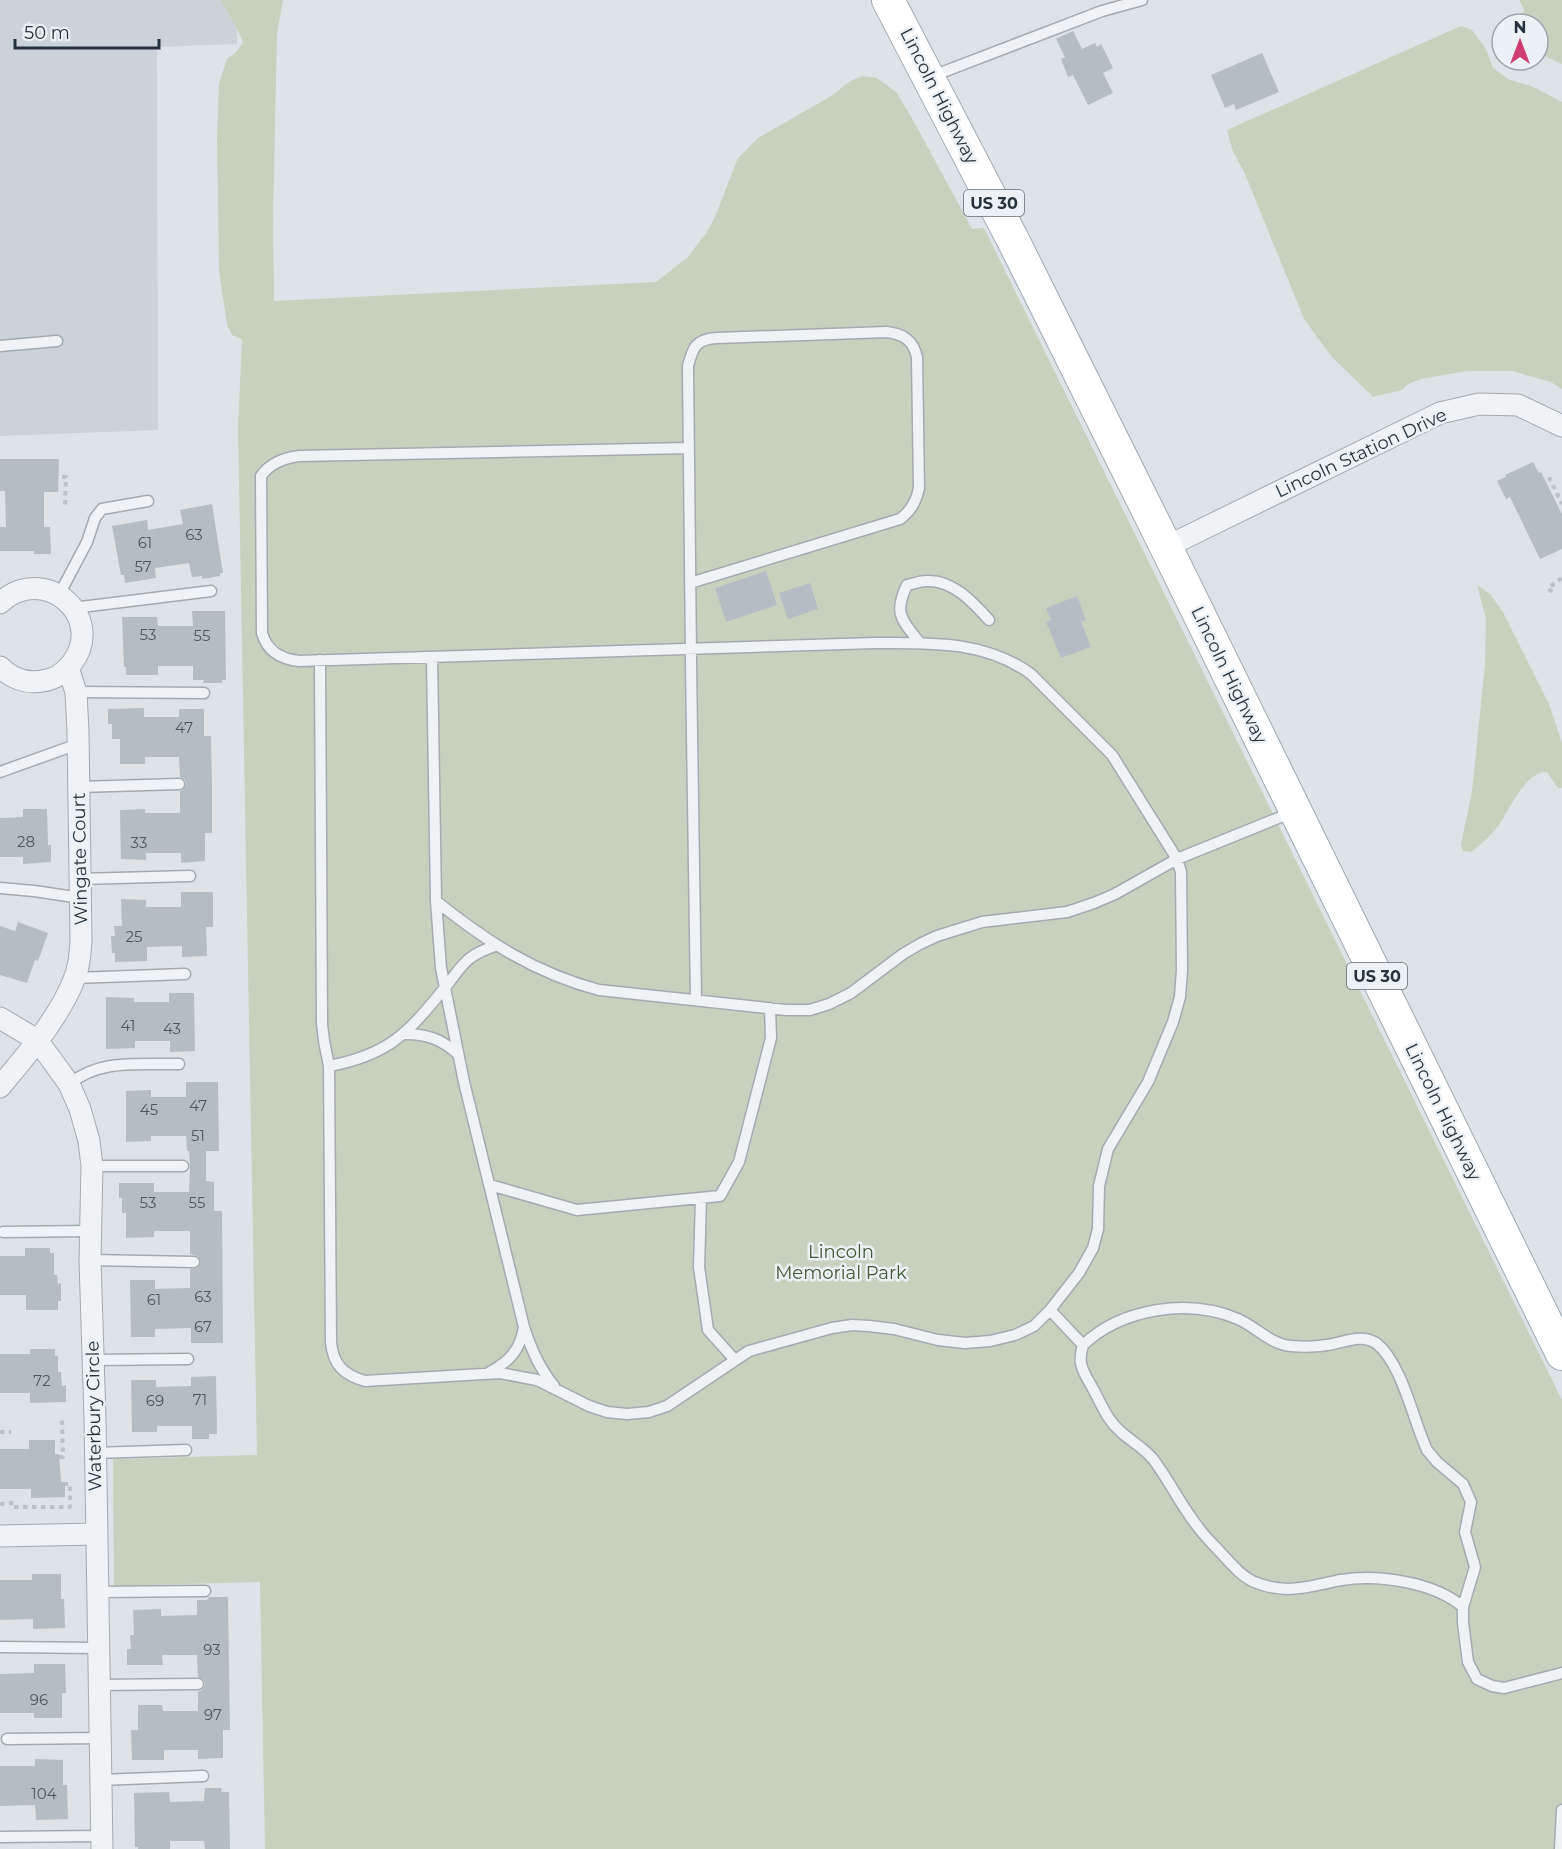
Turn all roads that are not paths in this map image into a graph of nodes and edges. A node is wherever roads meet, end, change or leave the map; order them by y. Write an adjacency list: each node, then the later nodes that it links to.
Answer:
1 (888, 0): 3 (main road, Lincoln Highway / US 30)
2 (1142, 0): 3 (lane)
3 (930, 77): 9 (main road, Lincoln Highway / US 30)
4 (57, 341): 5 (lane)
5 (0, 346)
6 (1562, 426): 9 (street, Lincoln Station Drive)
7 (688, 448): 10 (lane); 10 (lane); 18 (lane)
8 (148, 501): 13 (lane)
9 (1166, 547): 27 (main road, Lincoln Highway / US 30)
10 (690, 583): 16 (lane)
11 (211, 591): 13 (lane)
12 (2, 597): 13 (street)
13 (66, 601): 20 (street)
14 (989, 620): 15 (lane)
15 (920, 643): 16 (lane); 28 (lane)
16 (691, 649): 17 (lane); 37 (lane)
17 (432, 657): 18 (lane); 32 (lane)
18 (320, 660): 44 (lane)
19 (0, 667): 20 (street)
20 (68, 668): 21 (street, Wingate Court)
21 (76, 692): 22 (lane); 23 (street, Wingate Court)
22 (204, 693)
23 (78, 744): 24 (lane); 26 (street, Wingate Court)
24 (0, 772)
25 (180, 784): 26 (lane)
26 (79, 787): 31 (street, Wingate Court)
27 (1296, 811): 28 (lane); 58 (main road, Lincoln Highway / US 30)
28 (1177, 859): 38 (lane); 55 (lane)
29 (190, 876): 31 (lane)
30 (0, 888): 31 (lane)
31 (81, 889): 35 (street, Wingate Court)
32 (436, 901): 33 (lane); 36 (lane)
33 (495, 946): 36 (lane); 37 (lane)
34 (185, 974): 35 (lane)
35 (75, 978): 41 (street, Wingate Court)
36 (445, 988): 40 (lane); 42 (lane)
37 (696, 1000): 38 (lane)
38 (770, 1008): 50 (lane)
39 (0, 1018): 41 (street, Waterbury Circle)
40 (405, 1034): 42 (lane); 44 (lane)
41 (37, 1040): 45 (street, Waterbury Circle); 46 (street, Wingate Court)
42 (458, 1054): 49 (lane)
43 (179, 1064): 45 (lane)
44 (330, 1066): 62 (lane)
45 (69, 1084): 47 (street, Waterbury Circle)
46 (0, 1087)
47 (92, 1166): 48 (lane); 52 (street, Waterbury Circle)
48 (183, 1166)
49 (490, 1185): 50 (lane); 56 (lane)
50 (701, 1198): 60 (lane)
51 (3, 1232): 52 (lane)
52 (91, 1232): 53 (street, Waterbury Circle)
53 (90, 1260): 54 (lane); 61 (street, Waterbury Circle)
54 (194, 1262)
55 (1050, 1310): 57 (lane); 60 (lane)
56 (524, 1327): 62 (lane); 63 (lane)
57 (1083, 1345): 70 (lane); 70 (lane)
58 (1562, 1354)
59 (188, 1359): 61 (lane)
60 (734, 1359): 63 (lane)
61 (93, 1360): 65 (street, Waterbury Circle)
62 (487, 1373): 63 (lane)
63 (556, 1389)
64 (186, 1450): 65 (lane)
65 (96, 1453): 66 (street, Waterbury Circle)
66 (97, 1534): 67 (street); 69 (street, Waterbury Circle)
67 (0, 1536)
68 (205, 1591): 69 (lane)
69 (97, 1592): 72 (street, Waterbury Circle)
70 (1462, 1607): 73 (lane)
71 (0, 1647): 72 (lane)
72 (98, 1648): 76 (street, Waterbury Circle)
73 (1562, 1674): 74 (lane)
74 (1562, 1683)
75 (198, 1684): 76 (lane)
76 (98, 1685): 77 (street, Waterbury Circle)
77 (100, 1738): 78 (lane); 80 (street, Waterbury Circle)
78 (7, 1739)
79 (204, 1776): 80 (lane)
80 (100, 1779): 83 (street, Waterbury Circle)
81 (1562, 1810): 84 (lane)
82 (0, 1837): 83 (lane)
83 (101, 1842)
84 (1560, 1849)

